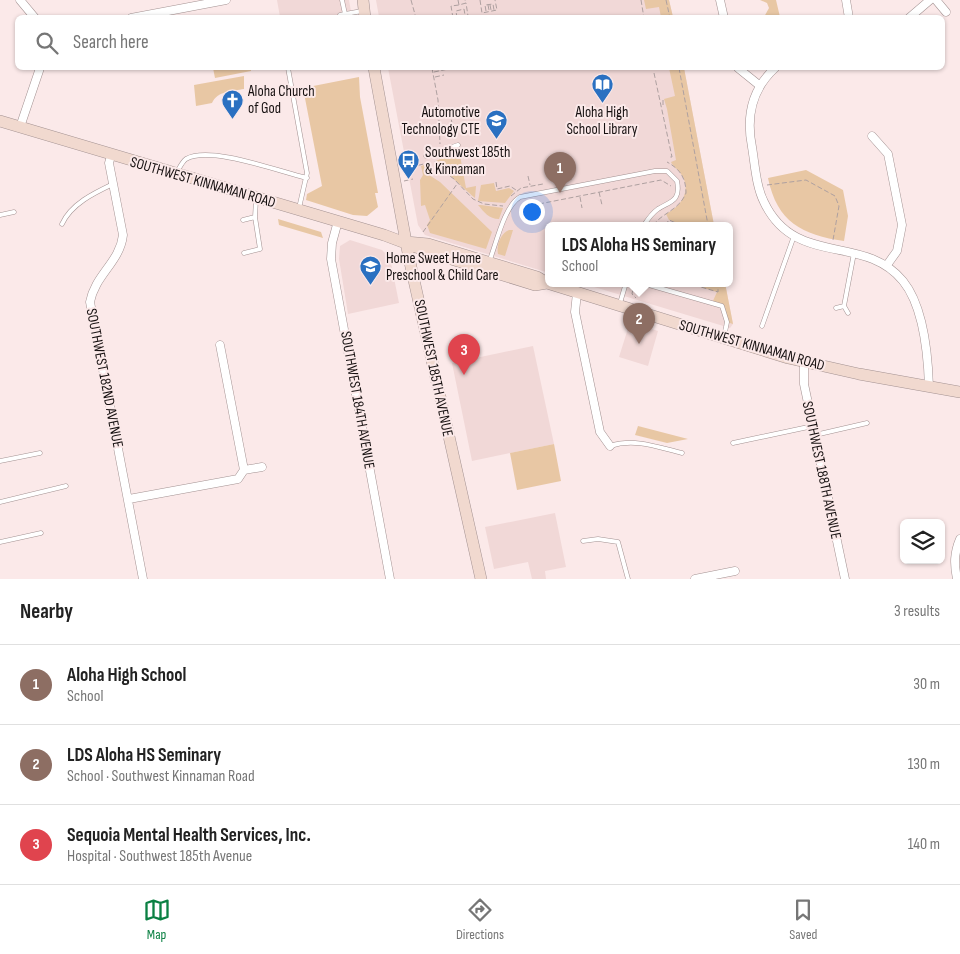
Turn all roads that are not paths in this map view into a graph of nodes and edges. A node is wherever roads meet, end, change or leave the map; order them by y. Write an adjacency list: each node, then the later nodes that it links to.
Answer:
1 (20, 0): 10 (street)
2 (226, 0): 11 (street)
3 (342, 0): 8 (lane)
4 (720, 0): 12 (street)
5 (846, 0): 13 (street)
6 (930, 0): 14 (street)
7 (936, 0): 9 (street)
8 (364, 9)
9 (946, 12)
10 (32, 15)
11 (146, 15)
12 (723, 15)
13 (848, 15)
14 (912, 15)
15 (39, 70): 22 (street)
16 (288, 70): 28 (lane)
17 (374, 70): 40 (main road, SOUTHWEST 185TH AVENUE)
18 (740, 70): 20 (street)
19 (773, 70): 20 (street)
20 (759, 85): 39 (street)
21 (0, 121): 22 (main road, SOUTHWEST KINNAMAN ROAD)
22 (20, 127): 25 (main road, SOUTHWEST KINNAMAN ROAD)
23 (872, 136): 44 (street)
24 (458, 144): 26 (lane)
25 (111, 156): 27 (main road, SOUTHWEST KINNAMAN ROAD); 29 (street, SOUTHWEST 182ND AVENUE)
26 (426, 156)
27 (176, 174): 28 (lane); 30 (main road, SOUTHWEST KINNAMAN ROAD)
28 (307, 178): 31 (lane)
29 (113, 184): 38 (lane); 72 (street, SOUTHWEST 182ND AVENUE)
30 (256, 198): 31 (main road, SOUTHWEST KINNAMAN ROAD); 34 (lane)
31 (298, 210): 36 (main road, SOUTHWEST KINNAMAN ROAD)
32 (14, 212): 33 (lane)
33 (0, 215)
34 (255, 217): 35 (lane); 41 (lane)
35 (243, 220)
36 (338, 221): 40 (main road, SOUTHWEST KINNAMAN ROAD); 80 (street, SOUTHWEST 184TH AVENUE)
37 (647, 222): 43 (lane)
38 (62, 224)
39 (794, 236): 42 (street); 55 (lane)
40 (406, 242): 43 (main road, SOUTHWEST KINNAMAN ROAD); 46 (main road, SOUTHWEST KINNAMAN ROAD); 81 (main road, SOUTHWEST 185TH AVENUE)
41 (244, 253)
42 (854, 253): 44 (street); 52 (lane)
43 (489, 262): 45 (main road, SOUTHWEST KINNAMAN ROAD)
44 (887, 265): 59 (street)
45 (545, 283)
46 (545, 284)
47 (557, 287): 50 (main road, SOUTHWEST KINNAMAN ROAD)
48 (625, 287): 51 (lane)
49 (656, 287): 56 (lane)
50 (577, 293): 51 (main road, SOUTHWEST KINNAMAN ROAD); 65 (street)
51 (619, 305): 56 (main road, SOUTHWEST KINNAMAN ROAD)
52 (844, 306): 53 (lane); 54 (lane)
53 (836, 308)
54 (848, 312)
55 (762, 326)
56 (724, 338): 58 (main road, SOUTHWEST KINNAMAN ROAD)
57 (220, 344): 70 (street)
58 (804, 361): 59 (main road, SOUTHWEST KINNAMAN ROAD); 62 (street, SOUTHWEST 188TH AVENUE)
59 (929, 387): 60 (main road, SOUTHWEST KINNAMAN ROAD)
60 (960, 392)
61 (866, 423): 63 (lane)
62 (813, 426): 63 (street, SOUTHWEST 188TH AVENUE); 64 (lane)
63 (815, 435): 84 (street, SOUTHWEST 188TH AVENUE)
64 (733, 443)
65 (610, 446): 67 (lane)
66 (40, 453): 68 (lane)
67 (682, 453)
68 (0, 461)
69 (262, 467): 70 (street)
70 (244, 470): 72 (street)
71 (66, 486): 73 (lane)
72 (129, 499): 79 (street, SOUTHWEST 182ND AVENUE)
73 (0, 502)
74 (42, 533): 77 (lane)
75 (960, 539): 85 (street)
76 (583, 541): 82 (lane)
77 (0, 542)
78 (735, 571): 83 (street)
79 (143, 579)
80 (390, 579)
81 (481, 579)
82 (628, 579)
83 (695, 579)
84 (845, 579)
85 (957, 579)

